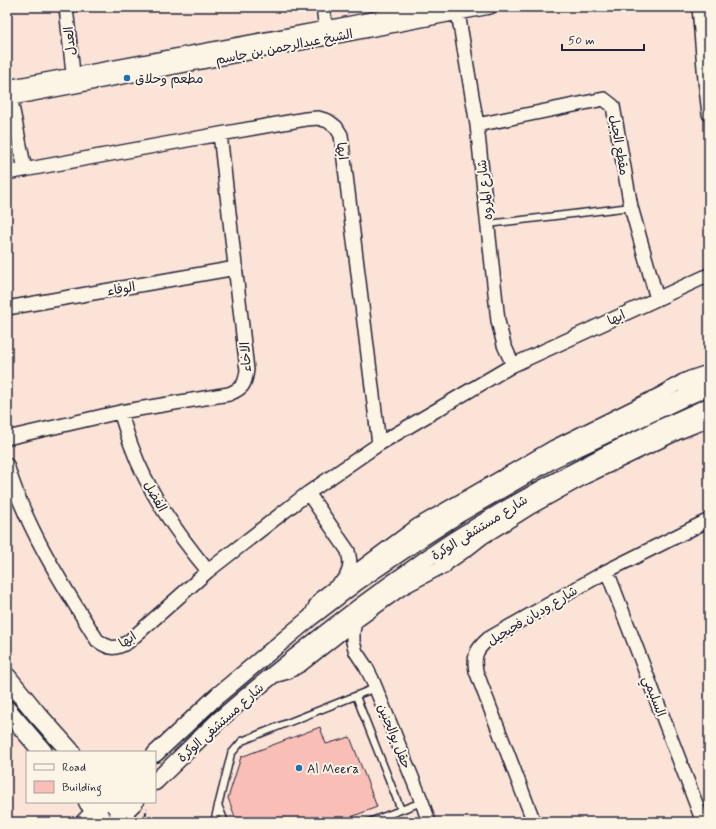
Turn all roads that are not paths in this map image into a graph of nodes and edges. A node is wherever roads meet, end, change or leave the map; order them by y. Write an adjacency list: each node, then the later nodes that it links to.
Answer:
1 (68, 7): 8 (street, العدل)
2 (323, 7): 7 (street)
3 (432, 7): 7 (street, الشيخ عبدالرحمن بن جاسم)
4 (490, 7): 6 (street, الشيخ عبدالرحمن بن جاسم)
5 (699, 7): 10 (street)
6 (458, 10): 7 (street, الشيخ عبدالرحمن بن جاسم); 11 (street, شارع المروه)
7 (327, 33): 8 (street, الشيخ عبدالرحمن بن جاسم)
8 (73, 80): 9 (street, الشيخ عبدالرحمن بن جاسم)
9 (8, 93): 13 (street)
10 (709, 113)
11 (477, 125): 15 (street, مقطع الجبل); 16 (street, شارع المروه)
12 (220, 134): 13 (street, ابها); 17 (street, الاخاء); 29 (street, ابها)
13 (25, 170): 14 (street, ابها)
14 (7, 173)
15 (631, 207): 16 (lane); 19 (street, مقطع الجبل)
16 (488, 224): 21 (street, شارع المروه)
17 (236, 268): 20 (street, الوفاء); 26 (street, الاخاء)
18 (709, 275): 19 (street, ابها)
19 (657, 299): 21 (street, ابها)
20 (7, 308)
21 (513, 365): 29 (street, ابها)
22 (709, 373): 24 (street); 35 (street, شارع مستشفى الوكرة)
23 (709, 387): 24 (street, شارع مستشفى الوكرة)
24 (681, 399): 34 (street, شارع مستشفى الوكرة)
25 (709, 406): 33 (street, شارع مستشفى الوكرة)
26 (120, 412): 28 (street, الاخاء); 39 (street, الفضل)
27 (709, 420): 38 (street, شارع مستشفى الوكرة)
28 (7, 438)
29 (378, 444): 31 (street, ابها)
30 (7, 465): 39 (street, ابها)
31 (308, 493): 36 (street); 39 (street, ابها)
32 (709, 520): 40 (street, شارع وديان فحيحيل)
33 (468, 531): 38 (street); 47 (street, شارع مستشفى الوكرة)
34 (422, 538): 35 (street); 42 (street, شارع مستشفى الوكرة)
35 (394, 544): 37 (street, شارع مستشفى الوكرة)
36 (348, 551): 37 (street); 41 (street)
37 (374, 558): 41 (street, شارع مستشفى الوكرة)
38 (443, 566): 43 (street, شارع مستشفى الوكرة)
39 (208, 571)
40 (607, 571): 62 (street, شارع وديان فحيحيل); 63 (street, السليمي)
41 (344, 581): 42 (street, شارع مستشفى الوكرة)
42 (310, 618): 53 (street, شارع مستشفى الوكرة)
43 (355, 622): 44 (street, شارع مستشفى الوكرة); 45 (street, حقل بوالحنين)
44 (323, 647): 45 (street); 47 (street, شارع مستشفى الوكرة)
45 (356, 652): 48 (street, حقل بوالحنين)
46 (7, 677): 52 (main road)
47 (268, 679): 54 (street, شارع مستشفى الوكرة)
48 (376, 688): 49 (lane); 55 (street, حقل بوالحنين)
49 (356, 696): 56 (lane); 57 (lane)
50 (7, 710): 51 (main road)
51 (42, 751)
52 (69, 751)
53 (156, 753)
54 (156, 781)
55 (422, 802): 57 (lane); 61 (street, حقل بوالحنين)
56 (218, 805): 58 (lane); 59 (lane)
57 (401, 810): 60 (lane)
58 (214, 822)
59 (224, 822)
60 (369, 822)
61 (429, 822)
62 (534, 822)
63 (704, 822)

